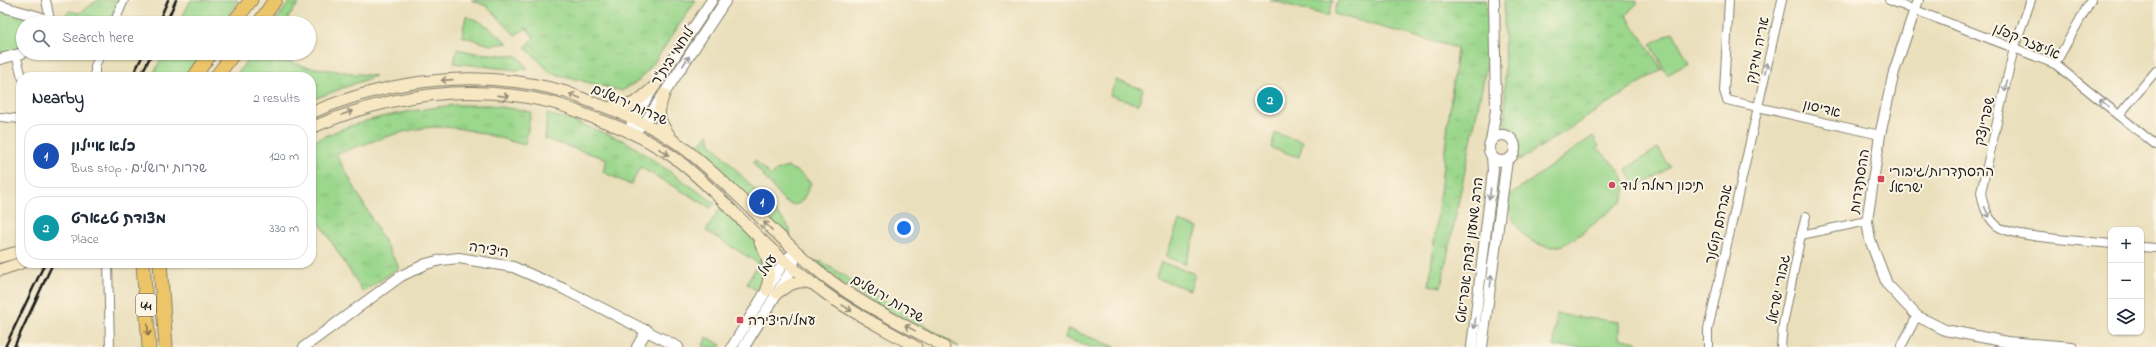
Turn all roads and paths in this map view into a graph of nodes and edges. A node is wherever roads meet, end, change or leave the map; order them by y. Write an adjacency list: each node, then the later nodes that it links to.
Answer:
1 (46, 0): 17 (street)
2 (124, 0): 18 (street)
3 (251, 0): 19 (highway)
4 (275, 0): 20 (highway)
5 (712, 0): 34 (street, לוחמי בית"ר)
6 (726, 0): 35 (street, לוחמי בית"ר, one-way to 6)
7 (1494, 0): 38 (street)
8 (1729, 0): 37 (street, אדיסון)
9 (1782, 0): 37 (street, אריה מידנק, one-way to 9)
10 (1889, 0): 15 (street, אליעזר קפלן)
11 (1918, 0): 15 (street, ההסתדרות)
12 (2031, 0): 21 (street, שפרינצק)
13 (2091, 0): 28 (street)
14 (0, 6): 16 (street)
15 (1914, 11): 21 (street, אליעזר קפלן); 48 (street, ההסתדרות)
16 (32, 16)
17 (50, 16)
18 (117, 16)
19 (239, 16)
20 (264, 16)
21 (2014, 48): 28 (street, אליעזר קפלן); 58 (street, שפרינצק, one-way to 58)
22 (16, 55): 23 (street)
23 (0, 59)
24 (21, 60): 30 (street)
25 (98, 60): 31 (street)
26 (206, 60): 32 (highway)
27 (229, 60): 33 (highway)
28 (2055, 64): 40 (street, אליעזר קפלן, one-way to 28)
29 (2156, 71): 40 (street)
30 (22, 72)
31 (95, 72)
32 (198, 72)
33 (220, 72)
34 (655, 86): 36 (main road); 43 (street, לוחמי בית"ר)
35 (664, 94): 44 (street, לוחמי בית"ר); 49 (main road)
36 (593, 103): 39 (main road, שדרות ירושלים, one-way to 39); 43 (main road, שדרות ירושלים)
37 (1758, 106): 48 (street, אדיסון); 87 (street, אברהם קוטנר)
38 (1496, 110): 47 (street); 50 (street)
39 (316, 111)
40 (2119, 115): 51 (street, אליעזר קפלן)
41 (0, 117): 42 (street)
42 (16, 119)
43 (633, 119): 44 (main road, שדרות ירושלים); 46 (street, לוחמי בית"ר)
44 (644, 124): 46 (street, לוחמי בית"ר); 49 (main road, שדרות ירושלים)
45 (316, 126): 46 (main road, שדרות ירושלים, one-way to 46)
46 (630, 133): 56 (main road, שדרות ירושלים, one-way to 56)
47 (1503, 134): 50 (street); 53 (street)
48 (1880, 135): 55 (street, ההסתדרות)
49 (674, 141): 62 (main road, שדרות ירושלים, one-way to 49)
50 (1491, 141): 52 (street)
51 (2156, 145)
52 (1492, 156): 53 (street); 85 (street, הרב שמעון יצחק אפריאט, one-way to 85)
53 (1507, 160): 86 (street, הרב שמעון יצחק אפריאט, one-way to 53)
54 (1806, 216): 57 (street, גבורי ישראל)
55 (1867, 221): 57 (street); 72 (street, ההסתדרות)
56 (750, 227): 64 (main road, שדרות ירושלים); 71 (main road)
57 (1801, 235): 88 (street, גבורי ישראל)
58 (2108, 244)
59 (2144, 247): 60 (street)
60 (2156, 248)
61 (16, 252): 63 (main road)
62 (796, 252): 64 (street, עמל); 84 (main road, שדרות ירושלים, one-way to 62)
63 (0, 257)
64 (789, 263): 70 (main road, שדרות ירושלים); 71 (street, עמל)
65 (16, 265): 69 (main road)
66 (108, 268): 75 (street)
67 (143, 268): 76 (highway, 44, one-way to 76)
68 (160, 268): 77 (highway, 44)
69 (0, 270)
70 (816, 286): 71 (main road); 83 (main road, שדרות ירושלים, one-way to 83)
71 (772, 291): 81 (street, עמל); 82 (street, עמל)
72 (1916, 316): 74 (street, ההסתדרות); 89 (street)
73 (647, 330): 78 (street, היצירה); 79 (street); 80 (street, היצירה)
74 (2006, 344): 90 (street, ההסתדרות)
75 (110, 347)
76 (149, 347)
77 (166, 347)
78 (304, 347)
79 (637, 347)
80 (678, 347)
81 (732, 347)
82 (744, 347)
83 (916, 347)
84 (944, 347)
85 (1472, 347)
86 (1482, 347)
87 (1708, 347)
88 (1781, 347)
89 (1901, 347)
90 (2072, 347)

